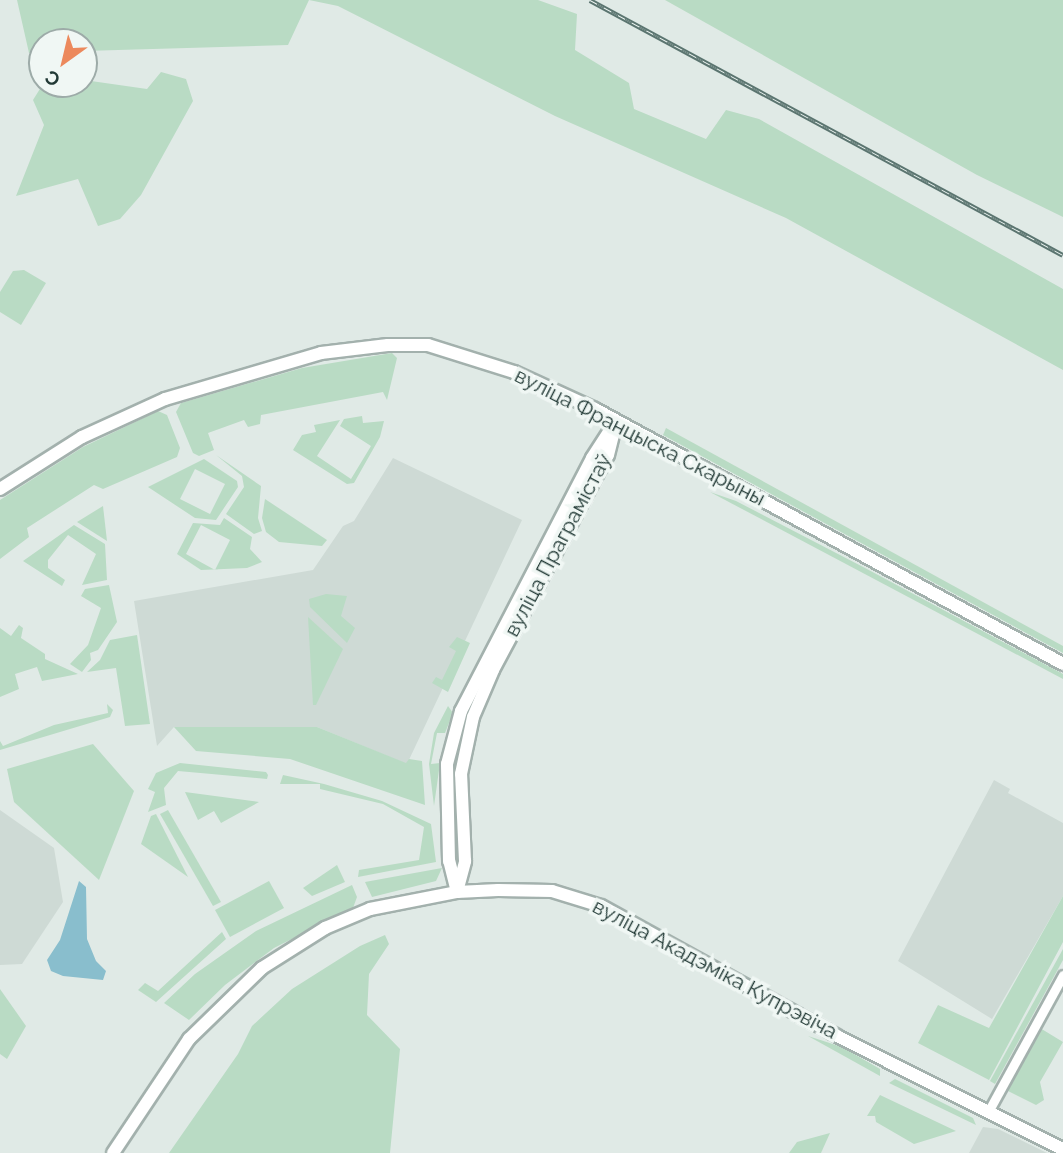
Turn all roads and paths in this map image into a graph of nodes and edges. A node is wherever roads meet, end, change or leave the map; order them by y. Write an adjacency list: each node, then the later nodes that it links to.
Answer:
1 (616, 421): 2 (main road, вуліца Францыска Скарыны); 3 (main road, вуліца Францыска Скарыны); 4 (main road, вуліца Праграмістаў)
2 (0, 489)
3 (1063, 664)
4 (457, 892): 6 (main road, вуліца Акадэміка Купрэвіча); 8 (main road, вуліца Акадэміка Купрэвіча)
5 (1063, 975): 6 (street)
6 (988, 1112): 7 (main road, вуліца Акадэміка Купрэвіча)
7 (1063, 1149)
8 (113, 1153)

